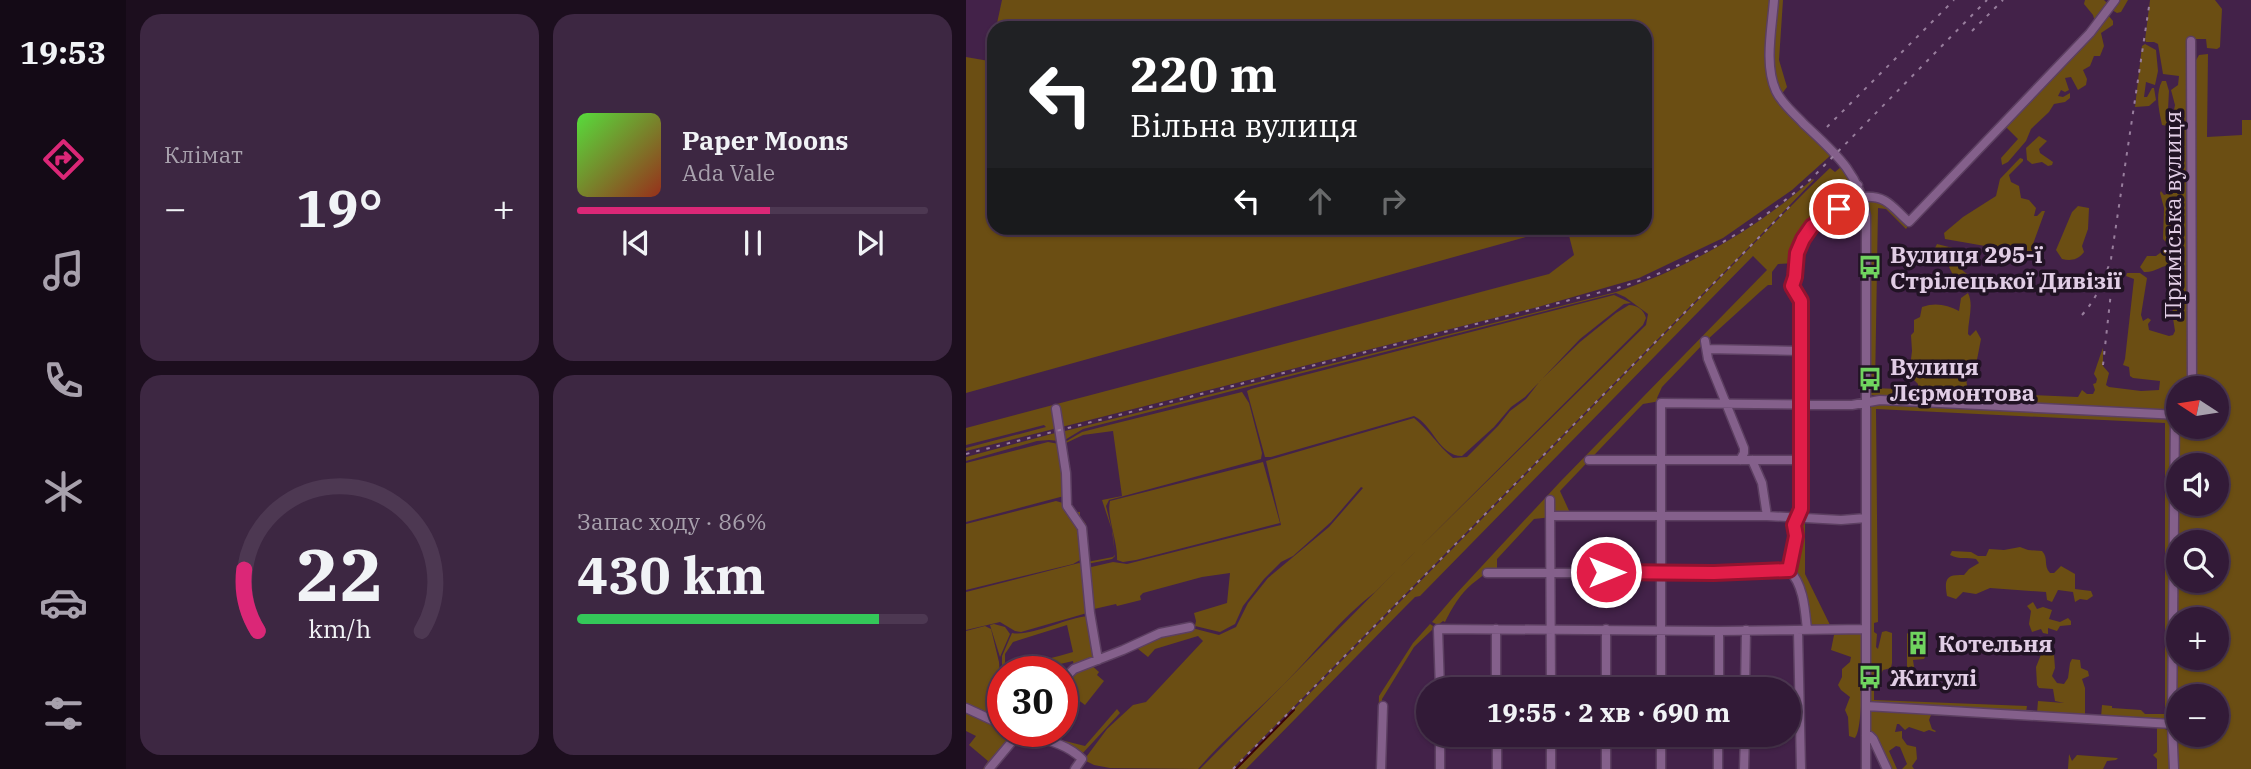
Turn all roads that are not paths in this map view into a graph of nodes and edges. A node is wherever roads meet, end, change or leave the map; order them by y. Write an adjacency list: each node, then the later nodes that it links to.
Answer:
1 (1774, 0): 4 (street)
2 (2115, 0): 5 (street)
3 (2192, 41): 8 (street, Приміська вулиця)
4 (1858, 185): 5 (street); 6 (street)
5 (1863, 197): 6 (street)
6 (1862, 215): 7 (street); 9 (street)
7 (1801, 351): 10 (street); 11 (street)
8 (2192, 376)
9 (1866, 401): 11 (street); 13 (street); 25 (street)
10 (1725, 404): 11 (street); 15 (street); 17 (street)
11 (1801, 404): 19 (street)
12 (1056, 409): 39 (street)
13 (2166, 414)
14 (2177, 439): 48 (street)
15 (1661, 459): 16 (street); 17 (street); 22 (street)
16 (1589, 460)
17 (1740, 460): 18 (street)
18 (1752, 460): 19 (street); 23 (street)
19 (1801, 460): 24 (street)
20 (1550, 500): 21 (street)
21 (1550, 516): 22 (street); 27 (street)
22 (1661, 516): 23 (street); 28 (street)
23 (1767, 516): 24 (street)
24 (1800, 517): 25 (street); 26 (street)
25 (1866, 518): 33 (street)
26 (1789, 570): 28 (street); 38 (street)
27 (1552, 572): 28 (street); 29 (street); 34 (street)
28 (1661, 572): 35 (street)
29 (1487, 573)
30 (1190, 626): 39 (street)
31 (1496, 629): 34 (street); 41 (street); 42 (street)
32 (1606, 629): 34 (street); 35 (street); 44 (street)
33 (1866, 629): 38 (street); 50 (street)
34 (1551, 630): 43 (street)
35 (1661, 630): 37 (street); 45 (street)
36 (1746, 630): 37 (street); 38 (street); 47 (street)
37 (1719, 631): 46 (street)
38 (1803, 631): 75 (street)
39 (1098, 660): 40 (street)
40 (1078, 667)
41 (1440, 677)
42 (1496, 677)
43 (1551, 677)
44 (1606, 677)
45 (1661, 677)
46 (1719, 677)
47 (1745, 677)
48 (2173, 684)
49 (1383, 706): 67 (street)
50 (1866, 706): 53 (street); 54 (street)
51 (966, 708): 52 (street)
52 (987, 718)
53 (2166, 724)
54 (1866, 735): 76 (street); 77 (street)
55 (1007, 747): 65 (street)
56 (1065, 747): 66 (street)
57 (1440, 747): 68 (street)
58 (1497, 747): 69 (street)
59 (1551, 747): 70 (street)
60 (1606, 747): 71 (street)
61 (1661, 747): 72 (street)
62 (1718, 747): 73 (street)
63 (1745, 747): 74 (street)
64 (2173, 747): 78 (street)
65 (989, 769)
66 (1075, 769)
67 (1381, 769)
68 (1440, 769)
69 (1497, 769)
70 (1551, 769)
71 (1606, 769)
72 (1661, 769)
73 (1718, 769)
74 (1744, 769)
75 (1801, 769)
76 (1866, 769)
77 (1887, 769)
78 (2174, 769)

